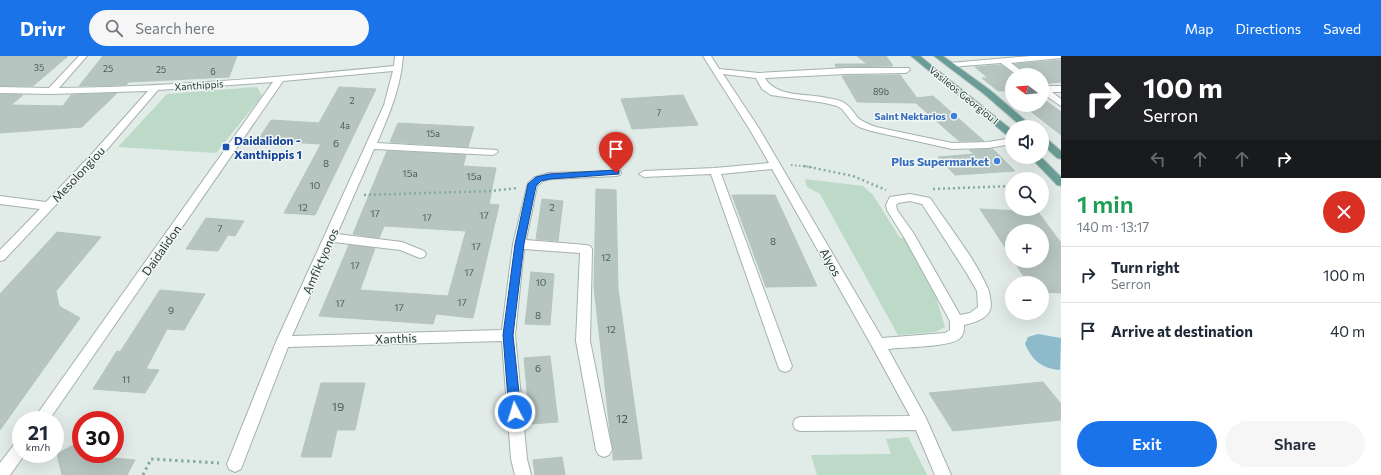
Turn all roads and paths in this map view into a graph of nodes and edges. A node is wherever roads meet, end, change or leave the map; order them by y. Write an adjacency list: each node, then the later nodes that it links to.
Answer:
1 (83, 56): 19 (street)
2 (399, 56): 9 (street, Amfiktyonos)
3 (707, 56): 12 (street, Alyos)
4 (915, 56): 23 (main road, Vasileos Georgiou I)
5 (938, 56): 8 (main road, Vasileos Georgiou I)
6 (1061, 56): 7 (street)
7 (1002, 60): 8 (street); 10 (street)
8 (950, 65): 22 (main road, Vasileos Georgiou I)
9 (398, 68): 14 (street, Xanthippis); 26 (street, Amfiktyonos)
10 (1013, 68)
11 (906, 70): 13 (street)
12 (717, 71): 13 (street); 30 (street, Alyos)
13 (759, 76): 24 (street)
14 (280, 79): 15 (street, Xanthippis); 51 (street, Daidalidon)
15 (155, 88): 19 (street, Xanthippis); 41 (street, Mesolongiou)
16 (1061, 89): 18 (street)
17 (0, 90): 19 (street, Xanthippis)
18 (1049, 90)
19 (51, 91)
20 (1049, 94): 21 (street)
21 (1061, 103)
22 (1020, 120)
23 (1005, 129)
24 (1005, 142)
25 (1049, 145): 28 (main road)
26 (371, 146): 27 (street); 39 (street, Amfiktyonos)
27 (493, 152)
28 (1061, 156)
29 (1041, 164): 34 (main road)
30 (775, 166): 31 (street); 38 (path); 49 (street, Alyos)
31 (715, 171): 33 (street); 50 (street)
32 (616, 173): 35 (street)
33 (644, 174)
34 (1061, 183)
35 (532, 184): 39 (path); 43 (street)
36 (1005, 186): 37 (path)
37 (928, 190)
38 (890, 191)
39 (349, 196): 42 (street, Amfiktyonos)
40 (0, 200): 41 (street)
41 (49, 206): 45 (street, Mesolongiou)
42 (330, 237): 44 (street); 48 (street, Amfiktyonos)
43 (519, 244): 47 (street); 54 (street)
44 (420, 254)
45 (0, 257)
46 (957, 321): 46 (street); 49 (street)
47 (508, 335): 48 (street, Xanthis); 59 (street)
48 (283, 342): 56 (street, Amfiktyonos)
49 (878, 344): 52 (street, Alyos)
50 (785, 366)
51 (46, 411)
52 (921, 423): 53 (street); 60 (street, Alyos)
53 (800, 424)
54 (604, 450)
55 (12, 460): 57 (street)
56 (235, 464): 58 (path)
57 (1, 475)
58 (143, 475)
59 (523, 475)
60 (943, 475)

